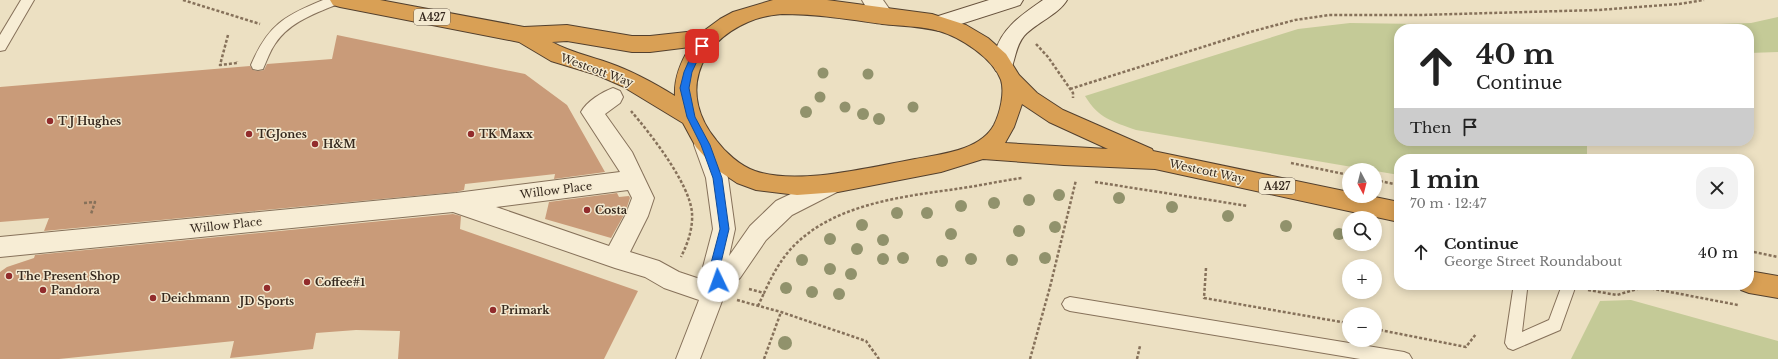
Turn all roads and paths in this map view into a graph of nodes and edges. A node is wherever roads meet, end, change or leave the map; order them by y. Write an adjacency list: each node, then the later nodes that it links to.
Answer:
1 (28, 0): 17 (lane)
2 (183, 0): 12 (path)
3 (336, 0): 19 (lane)
4 (340, 0): 14 (highway, Westcott Way / A427)
5 (872, 0): 10 (street)
6 (1013, 0): 11 (street)
7 (1058, 0): 20 (street)
8 (1704, 0): 16 (path)
9 (785, 3): 10 (highway, Westcott Way); 15 (highway, Westcott Way)
10 (886, 17): 11 (highway, Westcott Way)
11 (939, 23): 20 (highway, Westcott Way)
12 (264, 25)
13 (228, 35): 18 (path)
14 (524, 35): 15 (highway, Westcott Way / A427); 22 (highway, Westcott Way / A427)
15 (709, 37): 22 (highway)
16 (1033, 42)
17 (0, 46)
18 (237, 63)
19 (258, 65)
20 (1007, 73): 24 (highway); 25 (highway, Westcott Way / A427)
21 (620, 102): 27 (street); 44 (path)
22 (691, 117): 23 (highway)
23 (706, 145): 33 (highway); 49 (street)
24 (982, 150): 25 (highway, Westcott Way / A427); 33 (highway)
25 (1155, 160): 38 (highway, Westcott Way / A427)
26 (1027, 177): 55 (path)
27 (635, 180): 35 (street, Willow Place); 43 (street)
28 (1071, 180): 29 (path)
29 (1076, 180): 30 (path); 67 (path)
30 (1083, 181)
31 (1382, 181): 34 (path)
32 (1090, 182): 37 (path)
33 (833, 183): 49 (street)
34 (1394, 184)
35 (453, 202): 40 (street, Willow Place); 43 (street, Willow Place)
36 (84, 204): 39 (path)
37 (1248, 206)
38 (1394, 211)
39 (89, 218)
40 (0, 247)
41 (1754, 252): 42 (path)
42 (1778, 257)
43 (615, 258): 49 (street, Willow Place)
44 (678, 263)
45 (1206, 268): 60 (path)
46 (1754, 283): 48 (highway)
47 (744, 287): 55 (path)
48 (1778, 287)
49 (716, 289): 57 (path); 64 (street)
50 (1519, 290): 51 (lane)
51 (1567, 290)
52 (1585, 290): 53 (path)
53 (1634, 290)
54 (1659, 290): 58 (path)
55 (764, 293): 57 (path)
56 (1070, 304): 69 (lane)
57 (758, 306): 59 (path)
58 (1741, 306)
59 (781, 312): 65 (path); 66 (path)
60 (1342, 322)
61 (1382, 330): 62 (path)
62 (1476, 334)
63 (1140, 346): 68 (path)
64 (688, 359)
65 (764, 359)
66 (878, 359)
67 (1030, 359)
68 (1137, 359)
69 (1404, 359)

